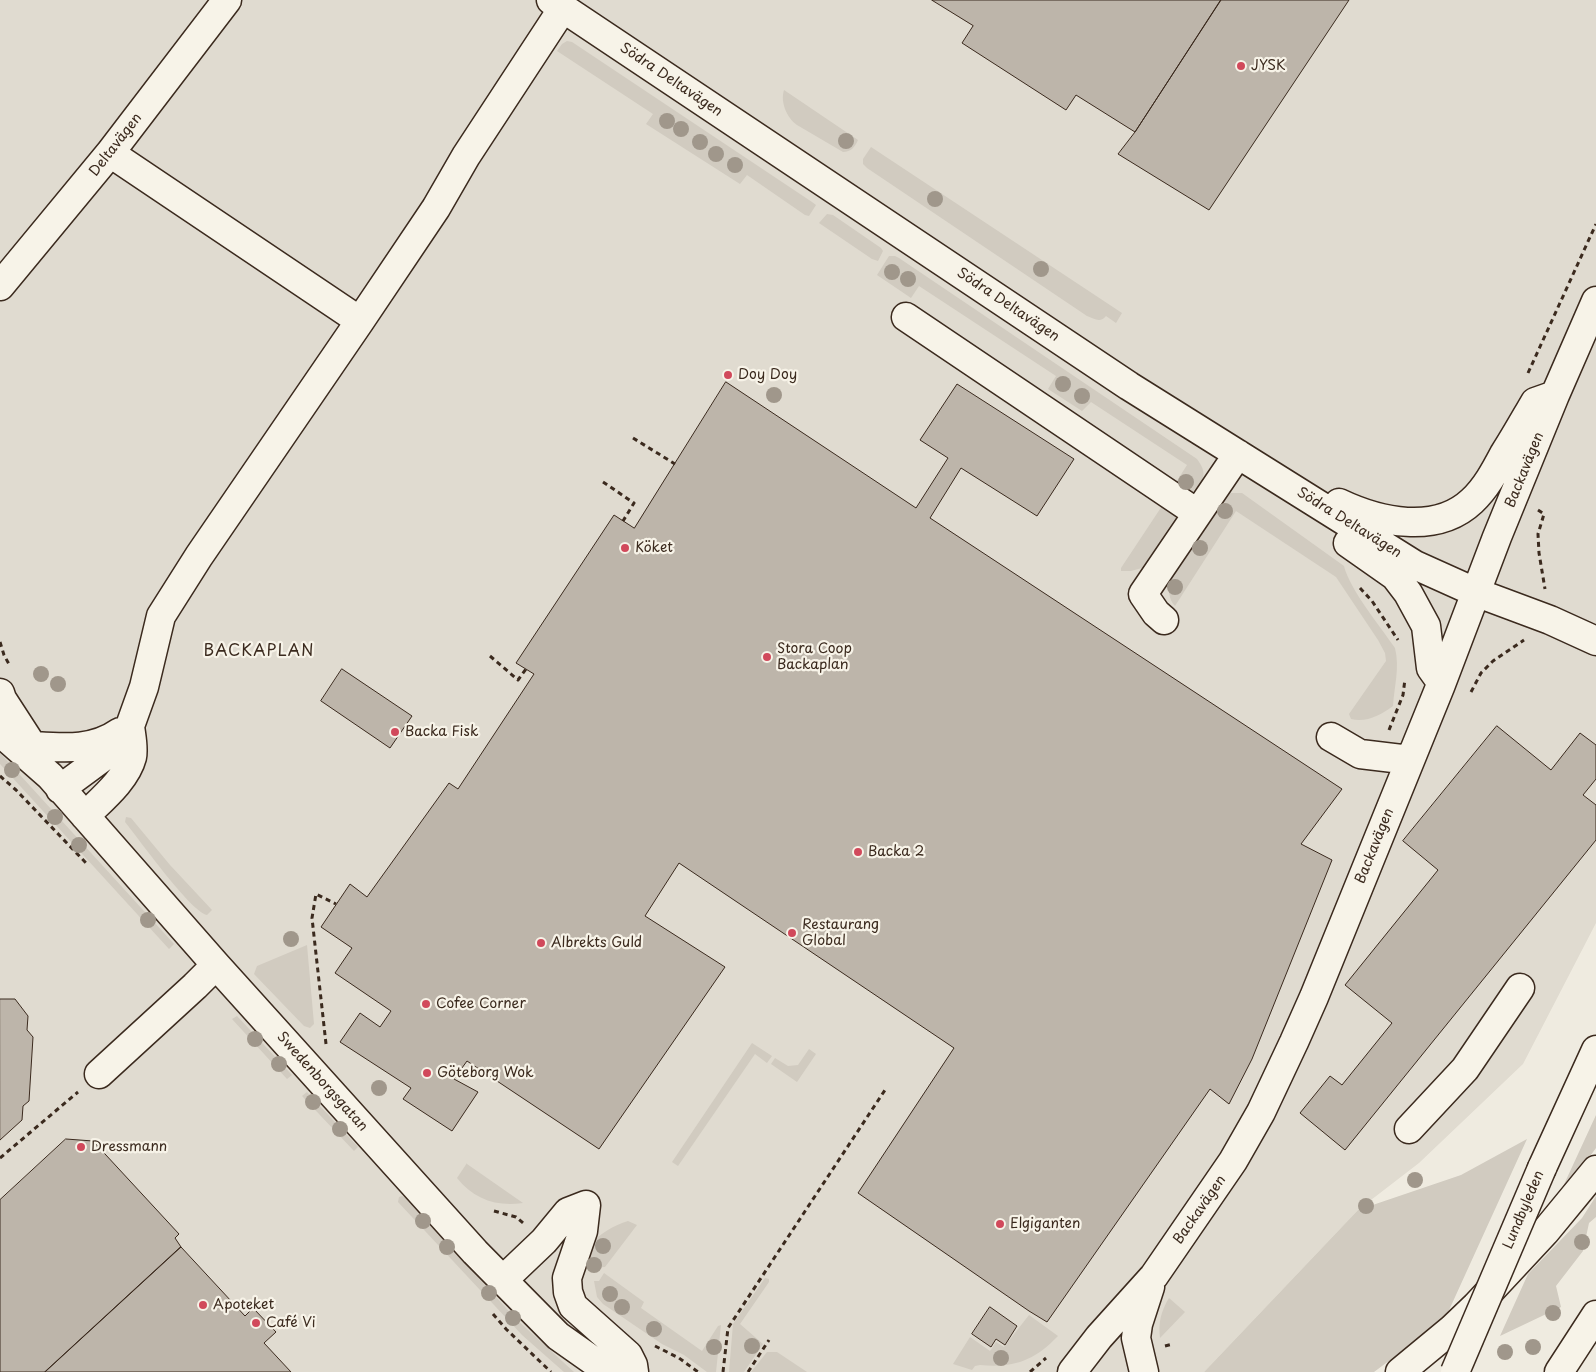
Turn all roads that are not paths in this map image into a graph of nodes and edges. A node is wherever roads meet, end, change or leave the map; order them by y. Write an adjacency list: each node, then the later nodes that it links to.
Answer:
1 (228, 0): 3 (main road, Deltavägen)
2 (557, 4): 7 (main road); 9 (main road, Södra Deltavägen)
3 (110, 153): 4 (main road, Deltavägen); 7 (main road)
4 (0, 286)
5 (1596, 301): 8 (main road, Backavägen)
6 (906, 317): 10 (main road)
7 (360, 321): 16 (main road)
8 (1555, 395): 9 (main road, Backavägen); 11 (main road, Backavägen)
9 (1248, 460): 10 (main road); 11 (main road, Södra Deltavägen); 14 (main road)
10 (1198, 513): 12 (main road)
11 (1475, 592): 13 (main road, Södra Deltavägen); 14 (main road, Backavägen)
12 (1164, 620)
13 (1596, 641)
14 (1442, 682): 20 (main road, Backavägen)
15 (0, 693): 19 (main road, Swedenborgsgatan)
16 (130, 726): 19 (main road); 21 (main road); 22 (main road)
17 (0, 732): 21 (main road, Swedenborgsgatan)
18 (1331, 737): 20 (main road)
19 (33, 746): 21 (main road, Swedenborgsgatan)
20 (1410, 760): 29 (main road, Backavägen)
21 (55, 782): 22 (main road, Swedenborgsgatan)
22 (85, 816): 23 (main road, Swedenborgsgatan)
23 (216, 965): 26 (main road); 30 (main road, Swedenborgsgatan)
24 (1520, 988): 27 (main road)
25 (1596, 1050): 37 (main road, Lundbyleden, bridge)
26 (99, 1074)
27 (1409, 1129)
28 (1596, 1170): 32 (main road)
29 (1154, 1276): 35 (main road, Backavägen); 36 (main road, Backavägen)
30 (504, 1280): 33 (main road, Swedenborgsgatan); 34 (main road)
31 (1596, 1315): 38 (main road)
32 (1402, 1371)
33 (609, 1372)
34 (634, 1372)
35 (1072, 1372)
36 (1144, 1372)
37 (1455, 1372)
38 (1559, 1372)

